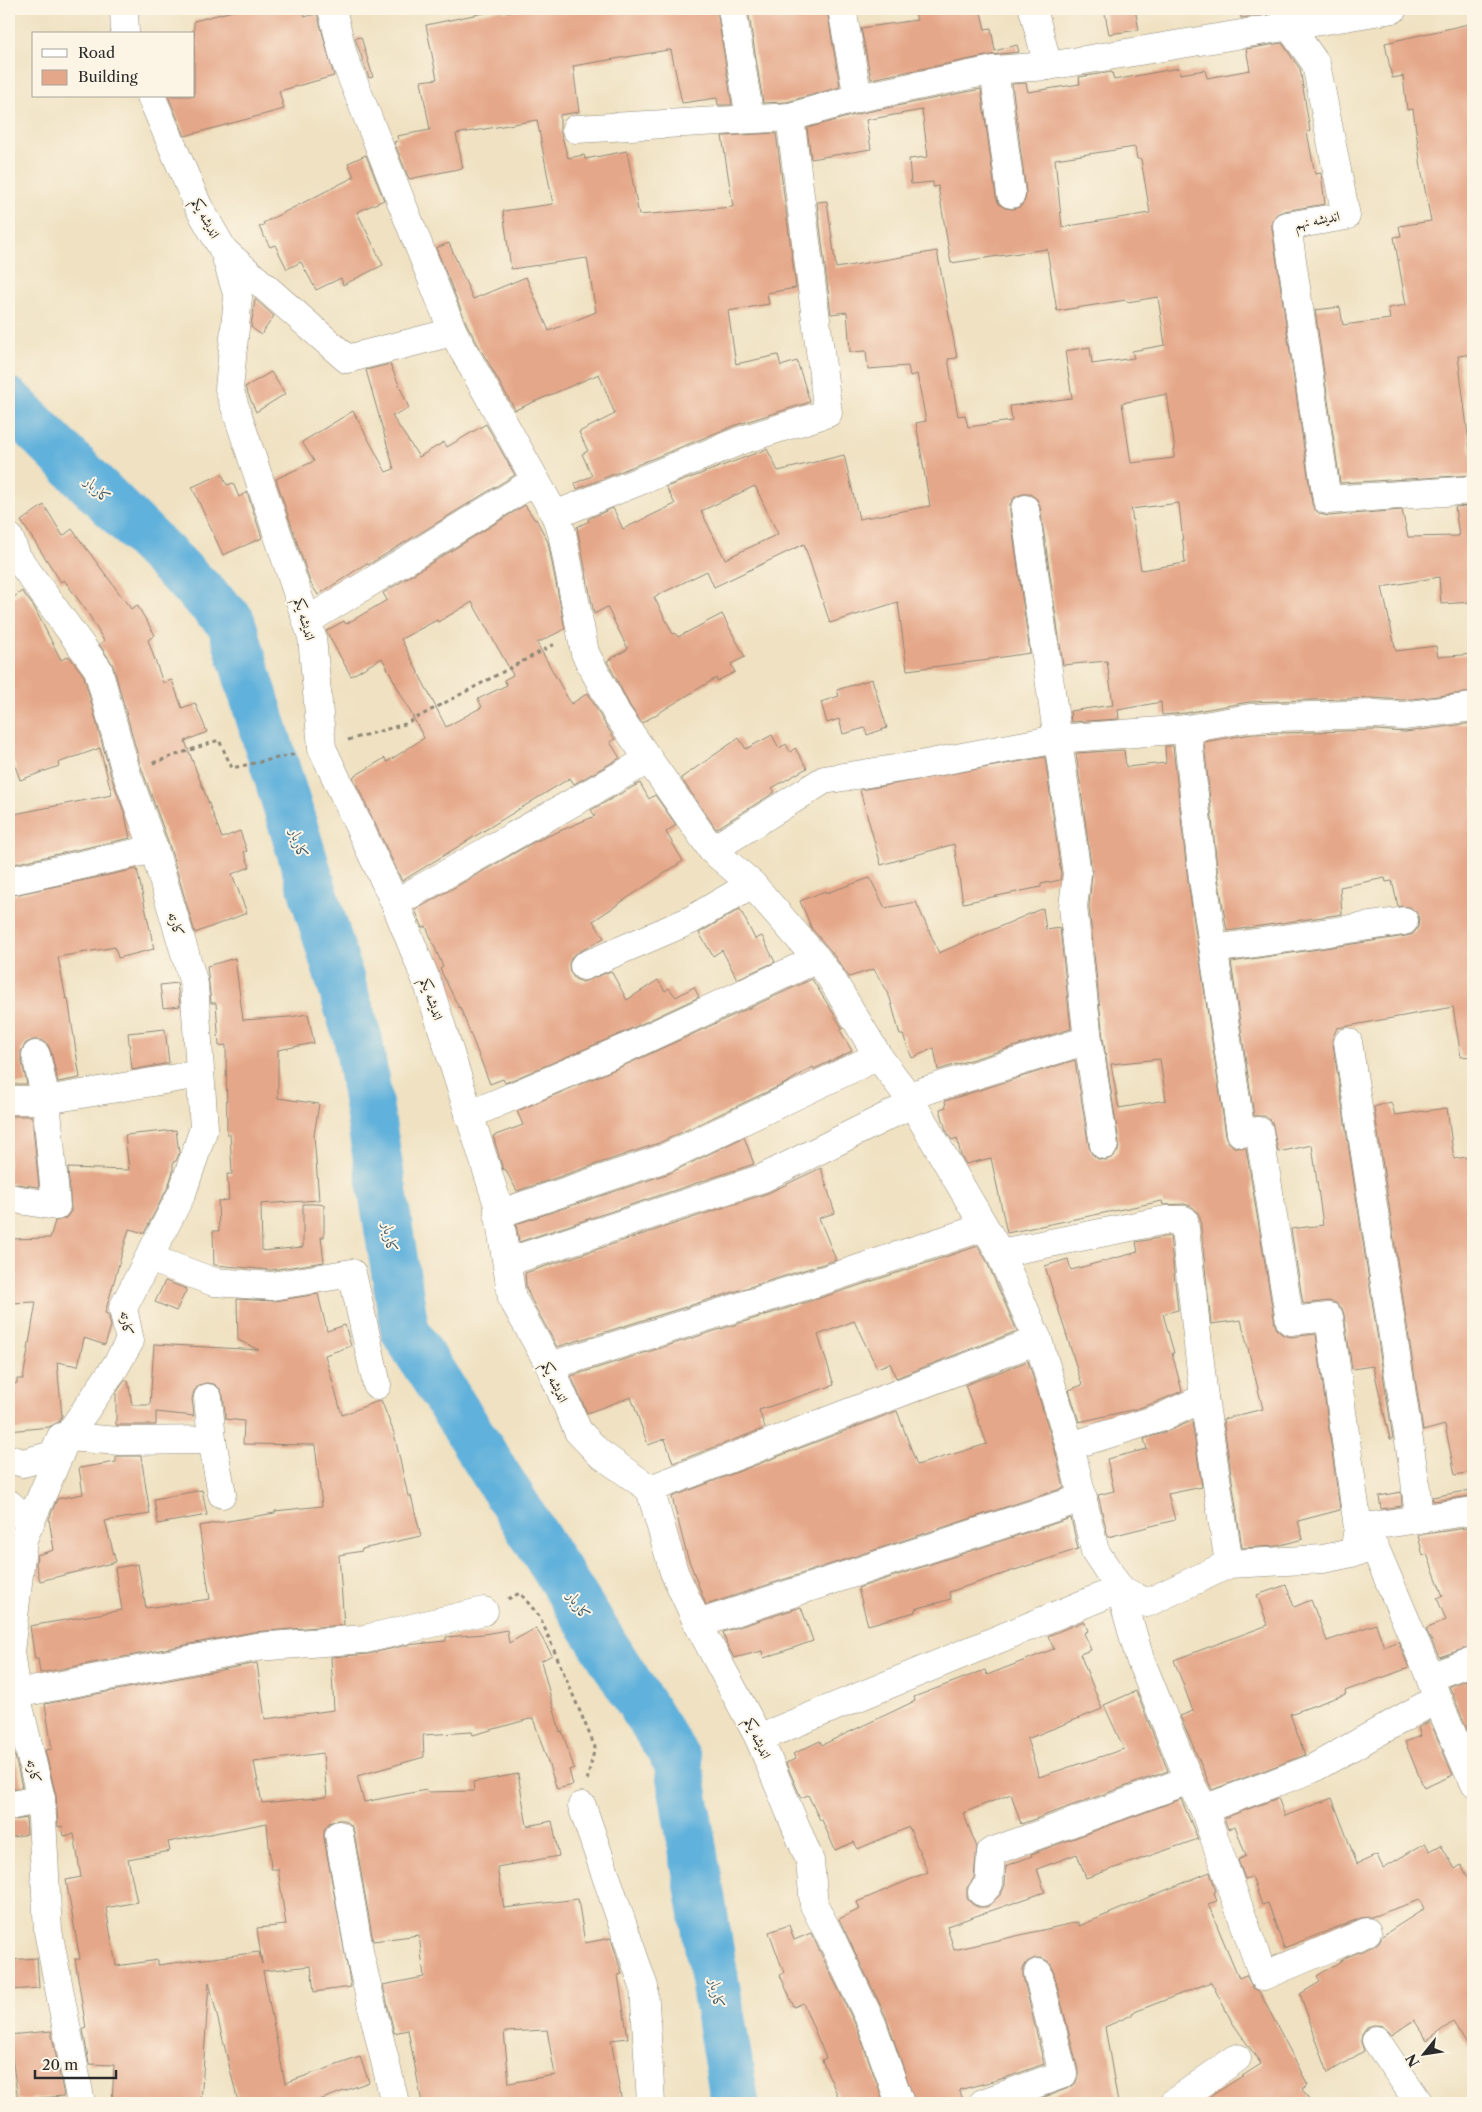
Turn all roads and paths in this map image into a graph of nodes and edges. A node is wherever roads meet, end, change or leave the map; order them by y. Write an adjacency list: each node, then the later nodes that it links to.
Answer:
1 (124, 9): 8 (street)
2 (332, 9): 18 (street)
3 (732, 9): 14 (street)
4 (842, 9): 12 (street)
5 (1033, 9): 9 (street)
6 (1393, 9): 7 (street)
7 (1287, 18): 9 (street); 20 (street, اندیشه نهم)
8 (125, 32)
9 (1048, 66): 10 (street)
10 (994, 70): 12 (street); 16 (street)
11 (152, 98): 17 (street, اندیشه یکم)
12 (858, 98): 13 (street)
13 (790, 117): 14 (street); 22 (street)
14 (750, 118): 15 (street)
15 (576, 129)
16 (1011, 194)
17 (224, 251): 18 (street); 24 (street, اندیشه یکم)
18 (453, 332): 19 (street)
19 (535, 481): 22 (street); 24 (street)
20 (1473, 490)
21 (1025, 509): 28 (street)
22 (555, 515): 25 (street)
23 (11, 552): 31 (street, کارته)
24 (307, 621): 29 (street, اندیشه یکم)
25 (581, 630): 29 (path); 30 (street)
26 (1473, 706): 27 (street)
27 (1187, 729): 28 (street); 38 (street)
28 (1057, 739): 33 (street); 41 (street)
29 (322, 748): 31 (path); 36 (street, اندیشه یکم)
30 (648, 760): 33 (street); 36 (street)
31 (126, 772): 32 (street, کارته)
32 (154, 849): 34 (street); 45 (street, کارته)
33 (712, 850): 35 (street)
34 (9, 881)
35 (752, 884): 39 (street); 40 (street)
36 (395, 903): 49 (street, اندیشه یکم)
37 (1404, 921): 38 (street)
38 (1214, 949): 74 (street)
39 (817, 959): 44 (street); 49 (street)
40 (584, 966)
41 (1088, 1040): 48 (street); 50 (street)
42 (1348, 1042): 72 (street)
43 (36, 1054): 47 (street)
44 (878, 1056): 48 (street); 52 (street)
45 (200, 1074): 47 (street); 55 (street, کارته)
46 (9, 1100): 47 (street)
47 (46, 1100): 51 (street)
48 (910, 1100): 53 (street); 56 (street)
49 (469, 1115): 52 (street, اندیشه یکم)
50 (1104, 1145)
51 (9, 1198)
52 (498, 1214): 56 (street, اندیشه یکم)
53 (984, 1227): 54 (street); 58 (street)
54 (1000, 1253): 57 (street); 62 (street)
55 (149, 1258): 59 (street, کارته); 60 (street)
56 (507, 1262): 58 (street, اندیشه یکم)
57 (1038, 1340): 65 (street); 67 (street)
58 (550, 1366): 67 (street, اندیشه یکم)
59 (115, 1367): 63 (street, کارته); 66 (street)
60 (377, 1385)
61 (208, 1398): 64 (street)
62 (1204, 1398): 65 (street); 75 (street)
63 (67, 1437): 64 (street); 73 (street, کارته)
64 (212, 1440): 68 (street)
65 (1070, 1446): 69 (street)
66 (9, 1459)
67 (650, 1489): 78 (street, اندیشه یکم)
68 (222, 1494)
69 (1083, 1498): 76 (street); 78 (street)
70 (9, 1504): 73 (street)
71 (1473, 1511): 72 (street)
72 (1419, 1519): 74 (street)
73 (30, 1523): 81 (street, کارته)
74 (1356, 1540): 75 (street); 80 (street)
75 (1229, 1564): 76 (street)
76 (1120, 1589): 82 (street); 83 (street)
77 (484, 1611): 81 (street); 87 (path)
78 (698, 1624): 82 (street, اندیشه یکم)
79 (1473, 1661): 80 (street)
80 (1434, 1688): 84 (street); 88 (street)
81 (16, 1694): 85 (street, کارته)
82 (759, 1738): 98 (street, اندیشه یکم)
83 (1190, 1780): 88 (street); 90 (street)
84 (1473, 1782)
85 (40, 1799): 86 (street); 95 (street, کارته)
86 (9, 1806)
87 (582, 1806): 97 (street)
88 (1204, 1809): 91 (street)
89 (339, 1835): 96 (street)
90 (982, 1892)
91 (1367, 1932)
92 (1038, 1973): 99 (street)
93 (1376, 2040): 101 (street)
94 (1237, 2058): 100 (street)
95 (81, 2103)
96 (395, 2103)
97 (651, 2103)
98 (900, 2103)
99 (983, 2103)
100 (1173, 2103)
101 (1419, 2103)

